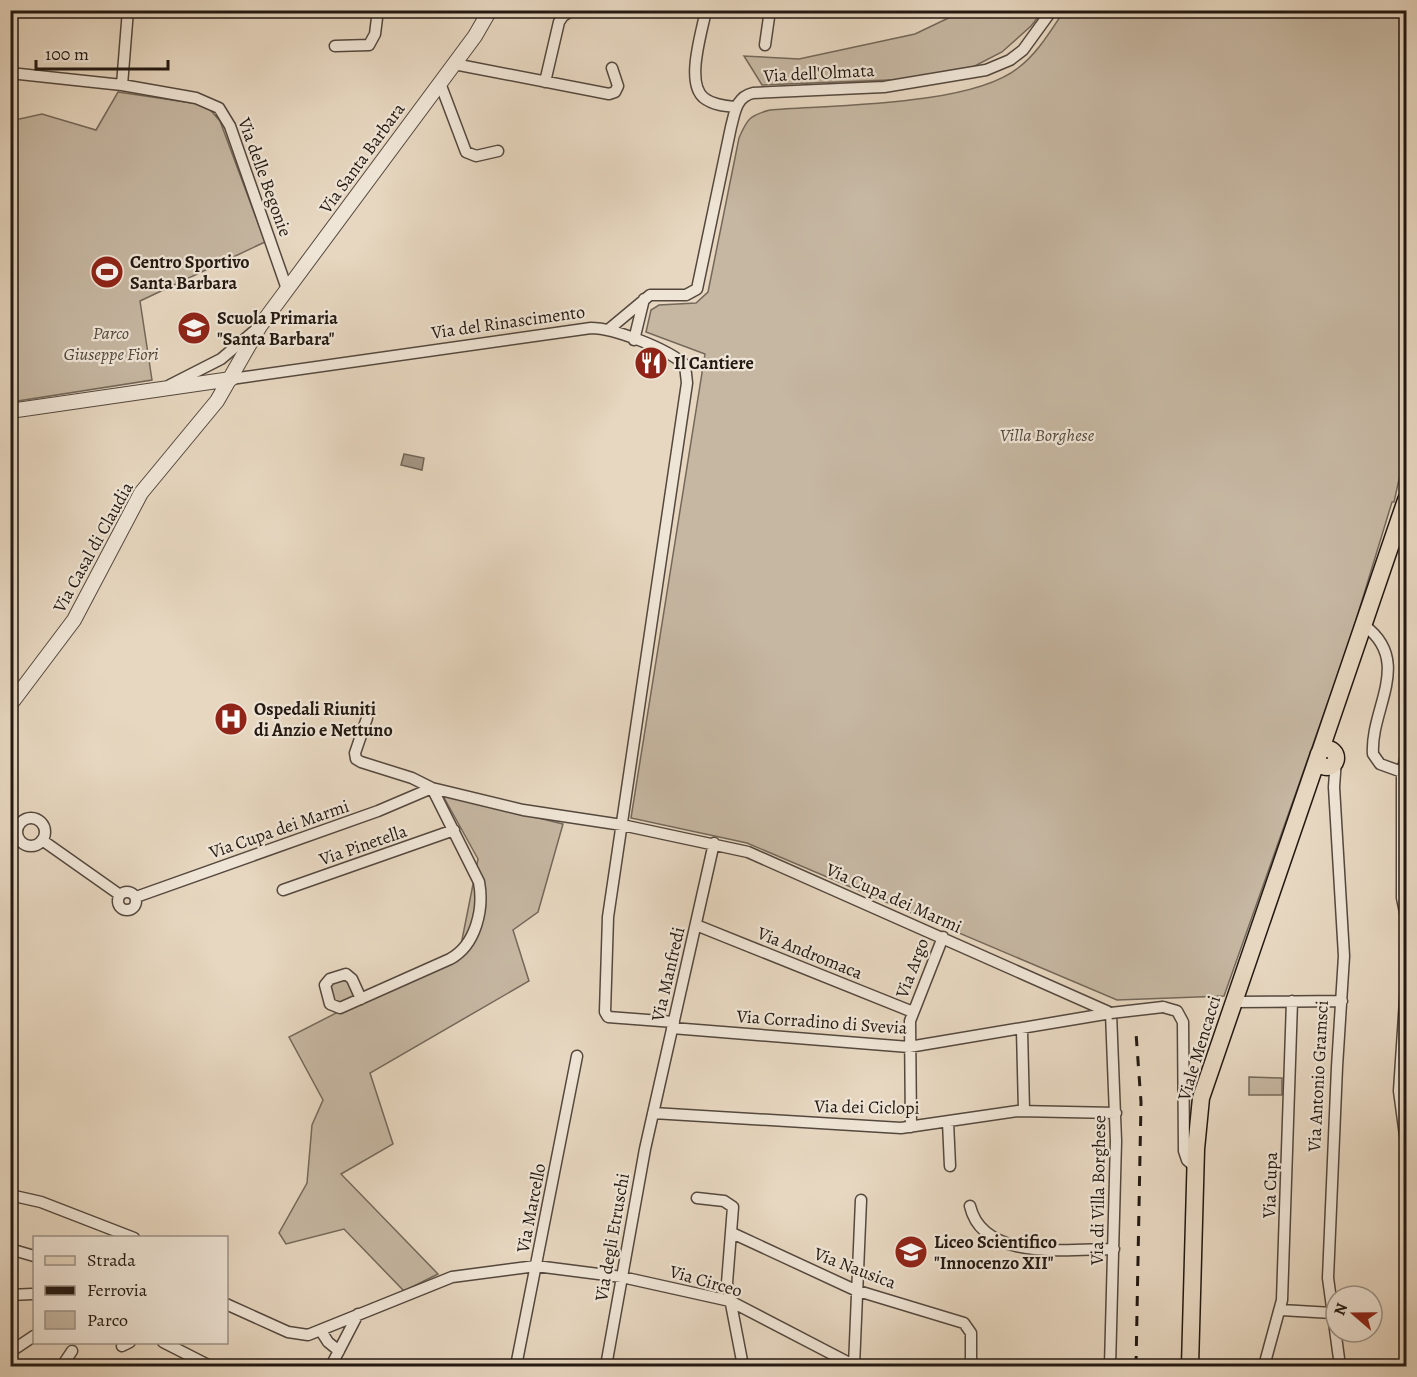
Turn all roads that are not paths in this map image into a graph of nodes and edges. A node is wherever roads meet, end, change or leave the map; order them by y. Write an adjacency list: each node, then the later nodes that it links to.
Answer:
1 (128, 10): 15 (street)
2 (378, 10): 9 (street)
3 (490, 10): 10 (street, Via Santa Barbara)
4 (572, 10): 13 (street)
5 (706, 10): 16 (street)
6 (770, 10): 8 (street)
7 (1052, 10): 16 (street, Via dell'Olmata)
8 (765, 45)
9 (335, 46)
10 (454, 64): 13 (street); 14 (street, Via Santa Barbara)
11 (612, 68): 13 (street)
12 (10, 73): 15 (street, Via delle Begonie)
13 (545, 82)
14 (440, 83): 17 (street); 18 (street, Via Santa Barbara)
15 (122, 86): 18 (street, Via delle Begonie)
16 (736, 107): 19 (street)
17 (498, 151)
18 (287, 289): 20 (street, Via Santa Barbara)
19 (645, 298): 21 (street); 22 (street)
20 (260, 326): 23 (street, Via Santa Barbara); 24 (street, Via Santa Barbara)
21 (608, 330): 22 (street, Via del Rinascimento); 23 (street, Via del Rinascimento)
22 (634, 340): 36 (street, Via del Rinascimento)
23 (231, 379): 24 (street, Via del Rinascimento); 28 (street, Via Casal di Claudia)
24 (156, 391): 25 (street, Via del Rinascimento)
25 (10, 411)
26 (1407, 500): 27 (main road, Via Antonio Gramsci)
27 (1365, 626): 31 (main road, Via Antonio Gramsci); 32 (street)
28 (11, 702)
29 (367, 718): 33 (street, Via Cupa dei Marmi)
30 (1407, 756): 32 (street)
31 (1328, 759): 47 (street, Via Antonio Gramsci); 48 (main road, Viale Mencacci)
32 (1402, 772): 41 (street)
33 (432, 788): 36 (street, Via Cupa dei Marmi); 37 (street); 38 (street, Via Cupa dei Marmi)
34 (10, 816): 35 (street)
35 (21, 823): 38 (street); 38 (street)
36 (622, 825): 39 (street, Via Cupa dei Marmi); 51 (street, Via Corradino di Svevia)
37 (454, 830): 40 (street, Via Pinetella); 45 (street)
38 (42, 840)
39 (714, 843): 42 (street, Via Manfredi); 43 (street, Via Cupa dei Marmi)
40 (283, 890)
41 (1407, 917)
42 (696, 925): 49 (street, Via Andromaca); 51 (street, Via Manfredi)
43 (942, 937): 49 (street, Via Argo); 50 (street, Via Cupa dei Marmi)
44 (1407, 986): 60 (street)
45 (361, 999)
46 (1292, 1001): 47 (street); 48 (street); 80 (street, Via Cupa)
47 (1342, 1001): 74 (street, Via Antonio Gramsci)
48 (1234, 1002): 62 (main road, Viale Mencacci)
49 (913, 1012): 53 (street, Via Argo)
50 (1111, 1013): 52 (street, Via Corradino di Svevia); 57 (street, Via di Villa Borghese); 62 (street, bridge)
51 (673, 1025): 53 (street, Via Corradino di Svevia); 56 (street, Via Manfredi)
52 (1022, 1030): 53 (street, Via Corradino di Svevia); 55 (street)
53 (909, 1047): 59 (street)
54 (577, 1056): 72 (street, Via Marcello)
55 (1024, 1111): 57 (street, Via dei Ciclopi); 58 (street, Via dei Ciclopi)
56 (653, 1113): 59 (street, Via dei Ciclopi); 73 (street, Via degli Etruschi)
57 (1116, 1113): 70 (street, Via di Villa Borghese)
58 (948, 1122): 59 (street, Via dei Ciclopi); 61 (street)
59 (911, 1127)
60 (1407, 1143)
61 (950, 1166)
62 (1195, 1167): 100 (main road, Viale Mencacci)
63 (10, 1195): 68 (street)
64 (697, 1198): 67 (street)
65 (861, 1200): 75 (street)
66 (970, 1206): 70 (street)
67 (732, 1233): 75 (street, Via Nausica); 78 (street)
68 (129, 1236)
69 (10, 1249): 71 (street)
70 (1114, 1249): 99 (street, Via di Villa Borghese)
71 (33, 1256)
72 (536, 1266): 73 (street, Via Circeo); 82 (street, Via Circeo); 94 (street, Via Marcello)
73 (622, 1277): 78 (street, Via Circeo); 95 (street, Via degli Etruschi)
74 (1330, 1284)
75 (855, 1290): 97 (street); 98 (street, Via Nausica)
76 (32, 1294): 77 (street)
77 (10, 1295)
78 (730, 1301): 96 (street); 97 (street, Via Circeo)
79 (228, 1305): 83 (street, Via Circeo)
80 (1281, 1310): 81 (street); 101 (street, Via Cupa)
81 (1324, 1313)
82 (358, 1314): 83 (street, Via Circeo); 88 (street)
83 (321, 1331): 88 (street)
84 (33, 1337): 89 (street)
85 (166, 1344): 90 (street)
86 (1337, 1344): 102 (street, Via Antonio Gramsci)
87 (72, 1351): 91 (street)
88 (339, 1351): 93 (street)
89 (10, 1352)
90 (190, 1362): 92 (street)
91 (62, 1366)
92 (210, 1366)
93 (332, 1366)
94 (516, 1366)
95 (606, 1366)
96 (743, 1366)
97 (854, 1366)
98 (971, 1366)
99 (1110, 1366)
100 (1190, 1366)
101 (1264, 1366)
102 (1340, 1366)

